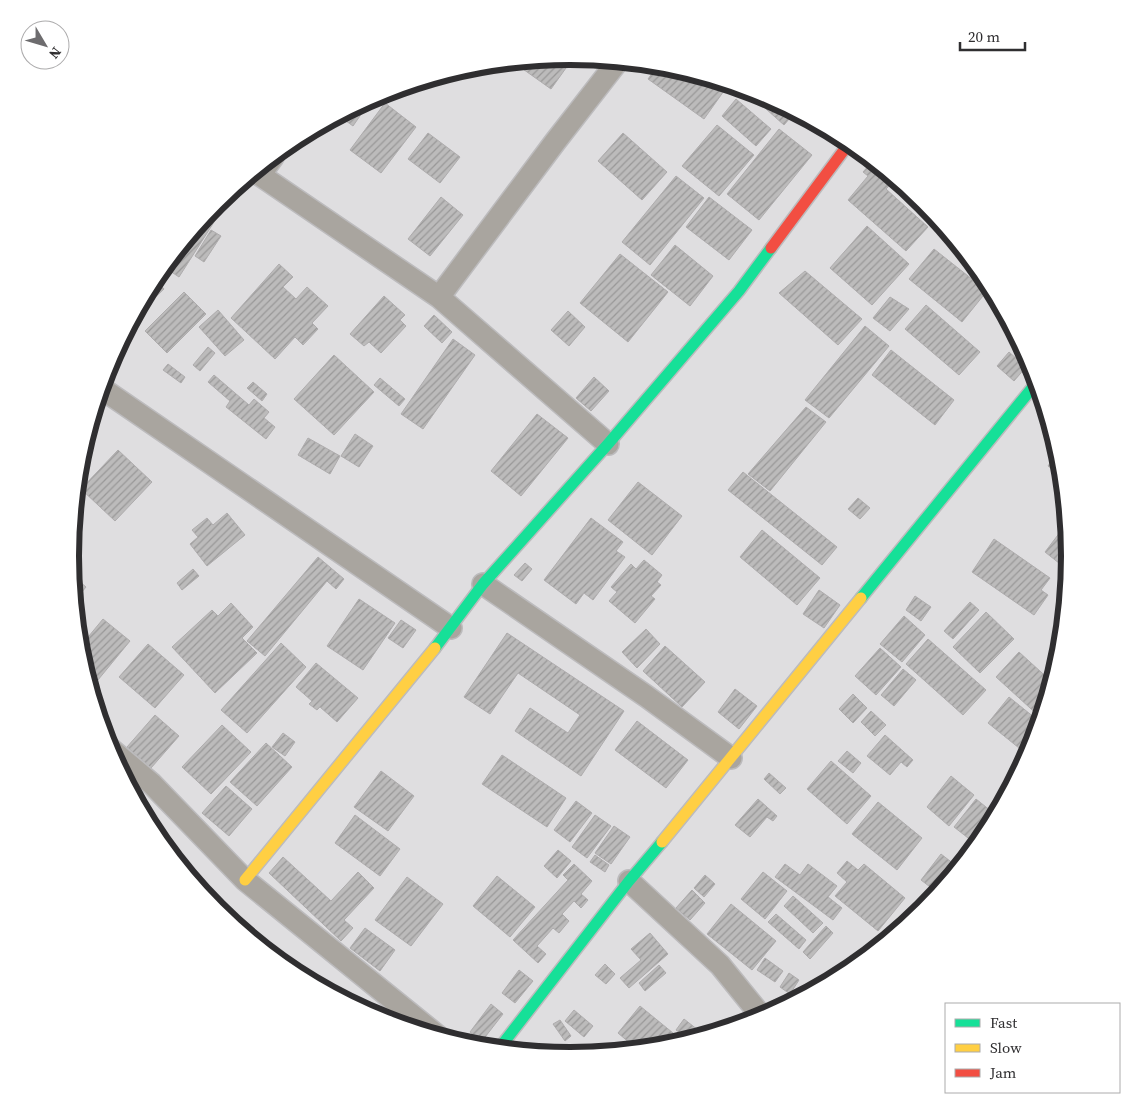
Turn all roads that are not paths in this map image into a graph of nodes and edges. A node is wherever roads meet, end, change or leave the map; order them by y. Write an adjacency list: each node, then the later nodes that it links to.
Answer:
1 (613, 67): 4 (street)
2 (845, 149): 7 (street)
3 (261, 175): 4 (street)
4 (439, 296): 7 (street)
5 (1032, 390): 10 (street)
6 (107, 392): 9 (street)
7 (608, 444): 8 (street)
8 (483, 584): 9 (street); 10 (street)
9 (451, 628): 12 (street)
10 (731, 758): 13 (street)
11 (122, 759): 12 (street)
12 (245, 880): 15 (street)
13 (629, 881): 14 (street); 16 (street)
14 (757, 1011)
15 (425, 1026)
16 (503, 1044)

